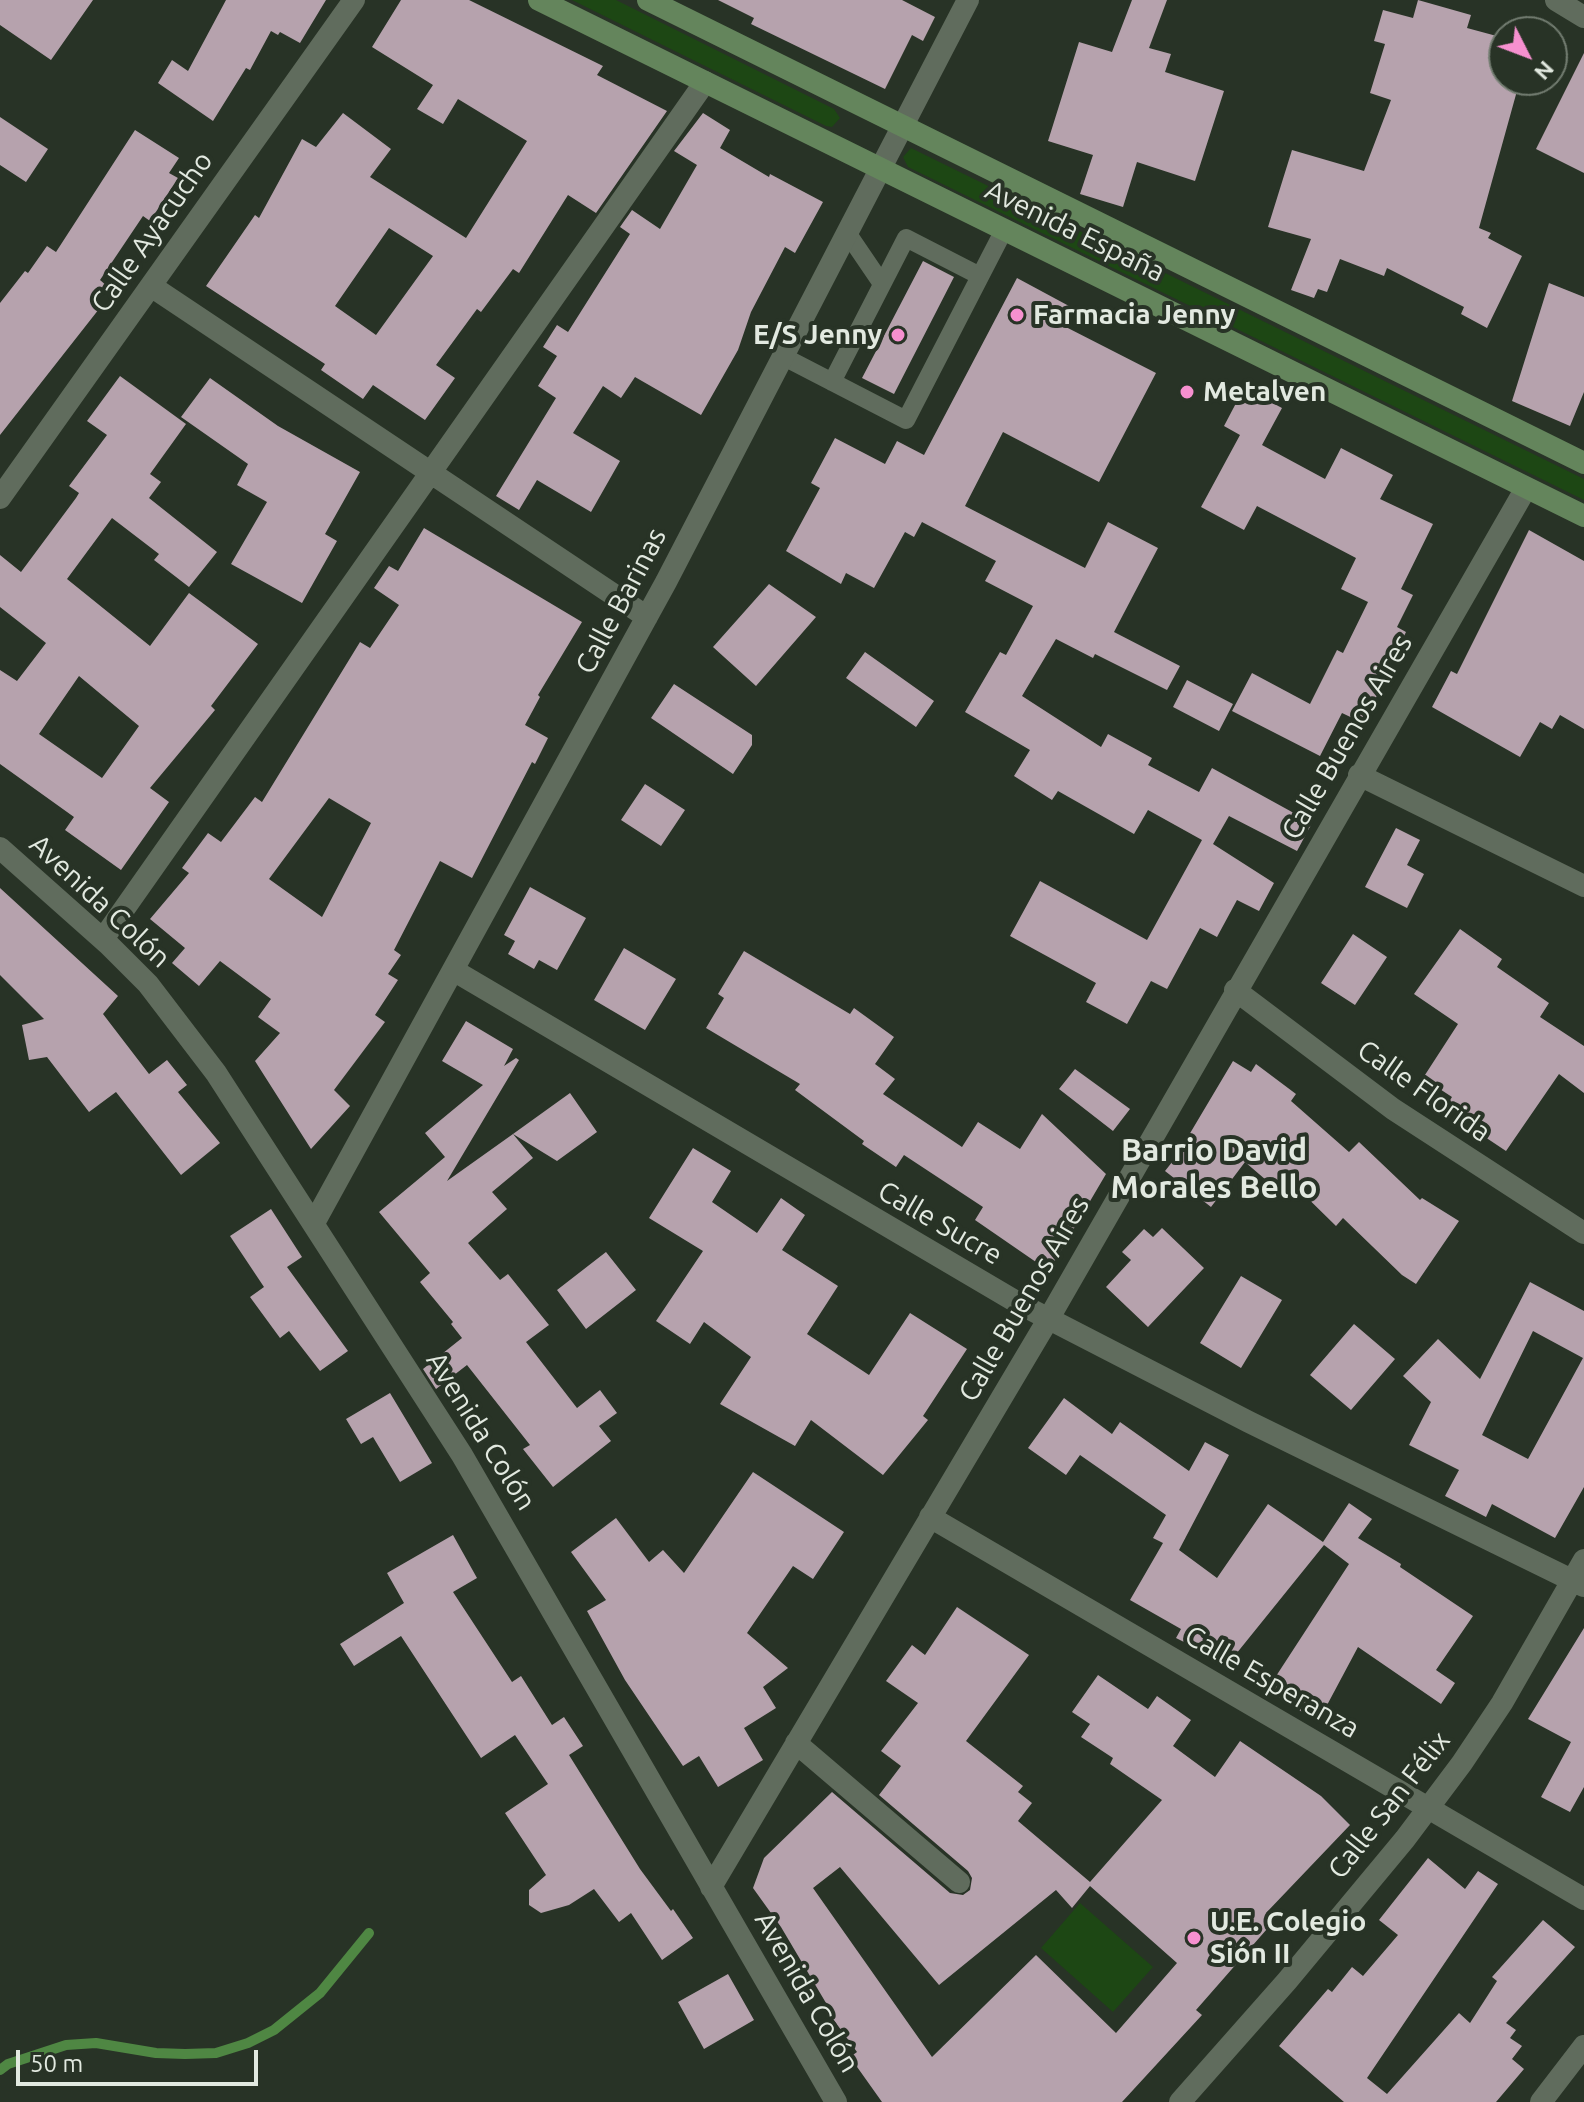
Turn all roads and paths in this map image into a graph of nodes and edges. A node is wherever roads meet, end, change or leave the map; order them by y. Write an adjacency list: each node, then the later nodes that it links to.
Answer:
1 (354, 0): 14 (street, Calle Ayacucho)
2 (539, 0): 7 (main road, Avenida España)
3 (648, 0): 8 (main road, Avenida España)
4 (968, 0): 8 (street, Calle Barinas)
5 (1556, 0): 6 (street)
6 (1584, 17)
7 (705, 82): 9 (main road, Avenida España); 18 (street)
8 (903, 126): 9 (street, Calle Barinas); 17 (main road, Avenida España)
9 (881, 170): 10 (main road, Avenida España); 11 (street, Calle Barinas)
10 (1004, 230): 12 (lane); 19 (main road, Avenida España)
11 (848, 234): 13 (lane); 15 (street, Calle Barinas)
12 (980, 276): 13 (lane); 16 (lane)
13 (882, 284): 16 (lane)
14 (151, 286): 18 (street); 20 (street, Calle Ayacucho)
15 (784, 357): 16 (lane); 22 (street, Calle Barinas)
16 (832, 382)
17 (1584, 463)
18 (430, 473): 22 (street); 26 (street)
19 (1526, 488): 21 (main road, Avenida España); 23 (street, Calle Buenos Aires)
20 (0, 498)
21 (1584, 516)
22 (647, 617): 27 (street, Calle Barinas)
23 (1359, 775): 25 (street); 28 (street, Calle Buenos Aires)
24 (0, 848): 26 (street, Avenida Colón)
25 (1584, 886)
26 (103, 939): 29 (street, Avenida Colón)
27 (453, 970): 29 (street, Calle Barinas); 31 (street, Calle Sucre)
28 (1235, 990): 30 (street, Calle Florida); 31 (street, Calle Buenos Aires)
29 (314, 1223): 38 (street, Avenida Colón)
30 (1584, 1233)
31 (1049, 1318): 32 (street, Calle Buenos Aires); 34 (street, Calle Sucre)
32 (930, 1517): 35 (street, Calle Buenos Aires); 36 (street, Calle Esperanza)
33 (1584, 1560): 34 (street, Calle San Félix)
34 (1578, 1583): 36 (street, Calle San Félix)
35 (796, 1743): 37 (street); 38 (street, Calle Buenos Aires)
36 (1428, 1808): 39 (street, Calle Esperanza); 42 (street, Calle San Félix)
37 (959, 1882)
38 (711, 1887): 41 (street, Avenida Colón)
39 (1584, 1899)
40 (1584, 2046): 43 (street)
41 (836, 2102)
42 (1180, 2102)
43 (1541, 2102)

